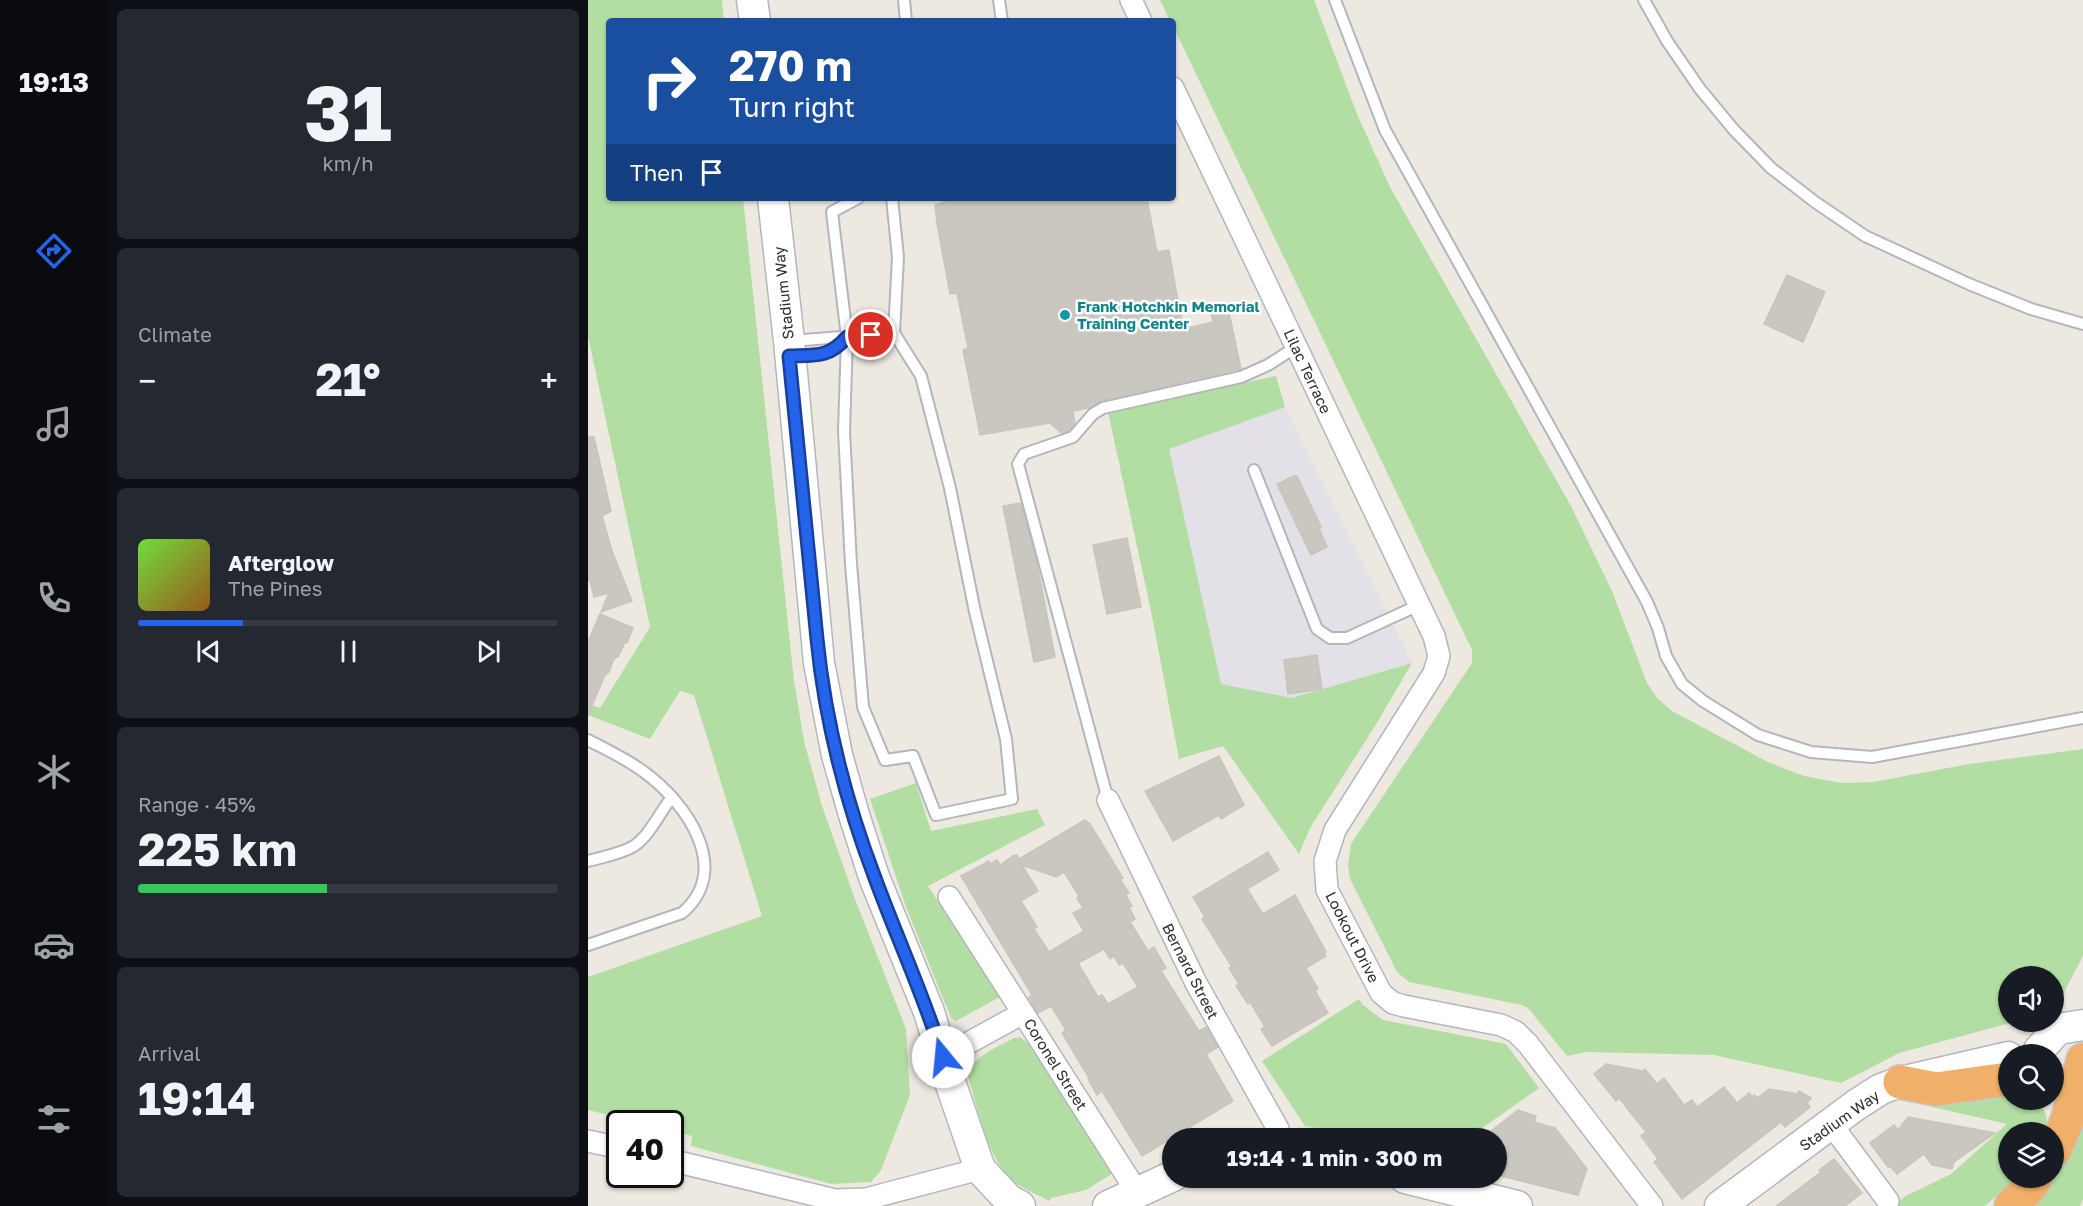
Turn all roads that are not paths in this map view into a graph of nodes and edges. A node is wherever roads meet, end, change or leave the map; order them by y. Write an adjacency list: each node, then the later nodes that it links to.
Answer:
1 (752, 0): 7 (street)
2 (904, 0): 8 (lane)
3 (999, 0): 9 (lane)
4 (1131, 0): 10 (street)
5 (1335, 0): 23 (lane)
6 (1644, 0): 15 (lane)
7 (755, 18)
8 (906, 18)
9 (1002, 18)
10 (1140, 18)
11 (1176, 94): 18 (street, Lilac Terrace)
12 (773, 201): 19 (street, Stadium Way)
13 (852, 201): 17 (lane)
14 (892, 201): 16 (lane)
15 (2083, 324)
16 (894, 333): 17 (lane); 17 (lane)
17 (847, 337): 19 (lane); 19 (lane)
18 (1296, 347): 21 (street, Lilac Terrace); 26 (lane)
19 (789, 349): 34 (street, Stadium Way)
20 (1254, 470): 21 (lane)
21 (1419, 605): 22 (street, Lilac Terrace)
22 (1439, 656): 55 (street, Lookout Drive)
23 (2083, 718)
24 (588, 740): 25 (lane)
25 (672, 797): 27 (lane); 29 (lane)
26 (1108, 800): 42 (street, Bernard Street)
27 (588, 861)
28 (949, 897): 30 (street)
29 (588, 945)
30 (1023, 1013): 34 (street, Coronel Street); 50 (street, Coronel Street)
31 (2083, 1025): 32 (street)
32 (2048, 1044)
33 (2083, 1055): 35 (street)
34 (943, 1057): 46 (street, Stadium Way)
35 (2064, 1058)
36 (1998, 1059): 39 (street, Stadium Way)
37 (2083, 1060): 41 (highway)
38 (1998, 1080): 39 (highway)
39 (1900, 1082): 40 (street, Stadium Way)
40 (1831, 1124): 51 (street); 56 (street, Stadium Way)
41 (2064, 1127)
42 (1277, 1128)
43 (588, 1141): 44 (street)
44 (606, 1145)
45 (684, 1163): 46 (street)
46 (980, 1169): 52 (street, Stadium Way)
47 (1162, 1181): 50 (street)
48 (1445, 1188): 54 (street)
49 (2029, 1188): 57 (highway)
50 (1137, 1192): 53 (street)
51 (1888, 1201)
52 (1020, 1206)
53 (1108, 1206)
54 (1517, 1206)
55 (1652, 1206)
56 (1720, 1206)
57 (2011, 1206)

